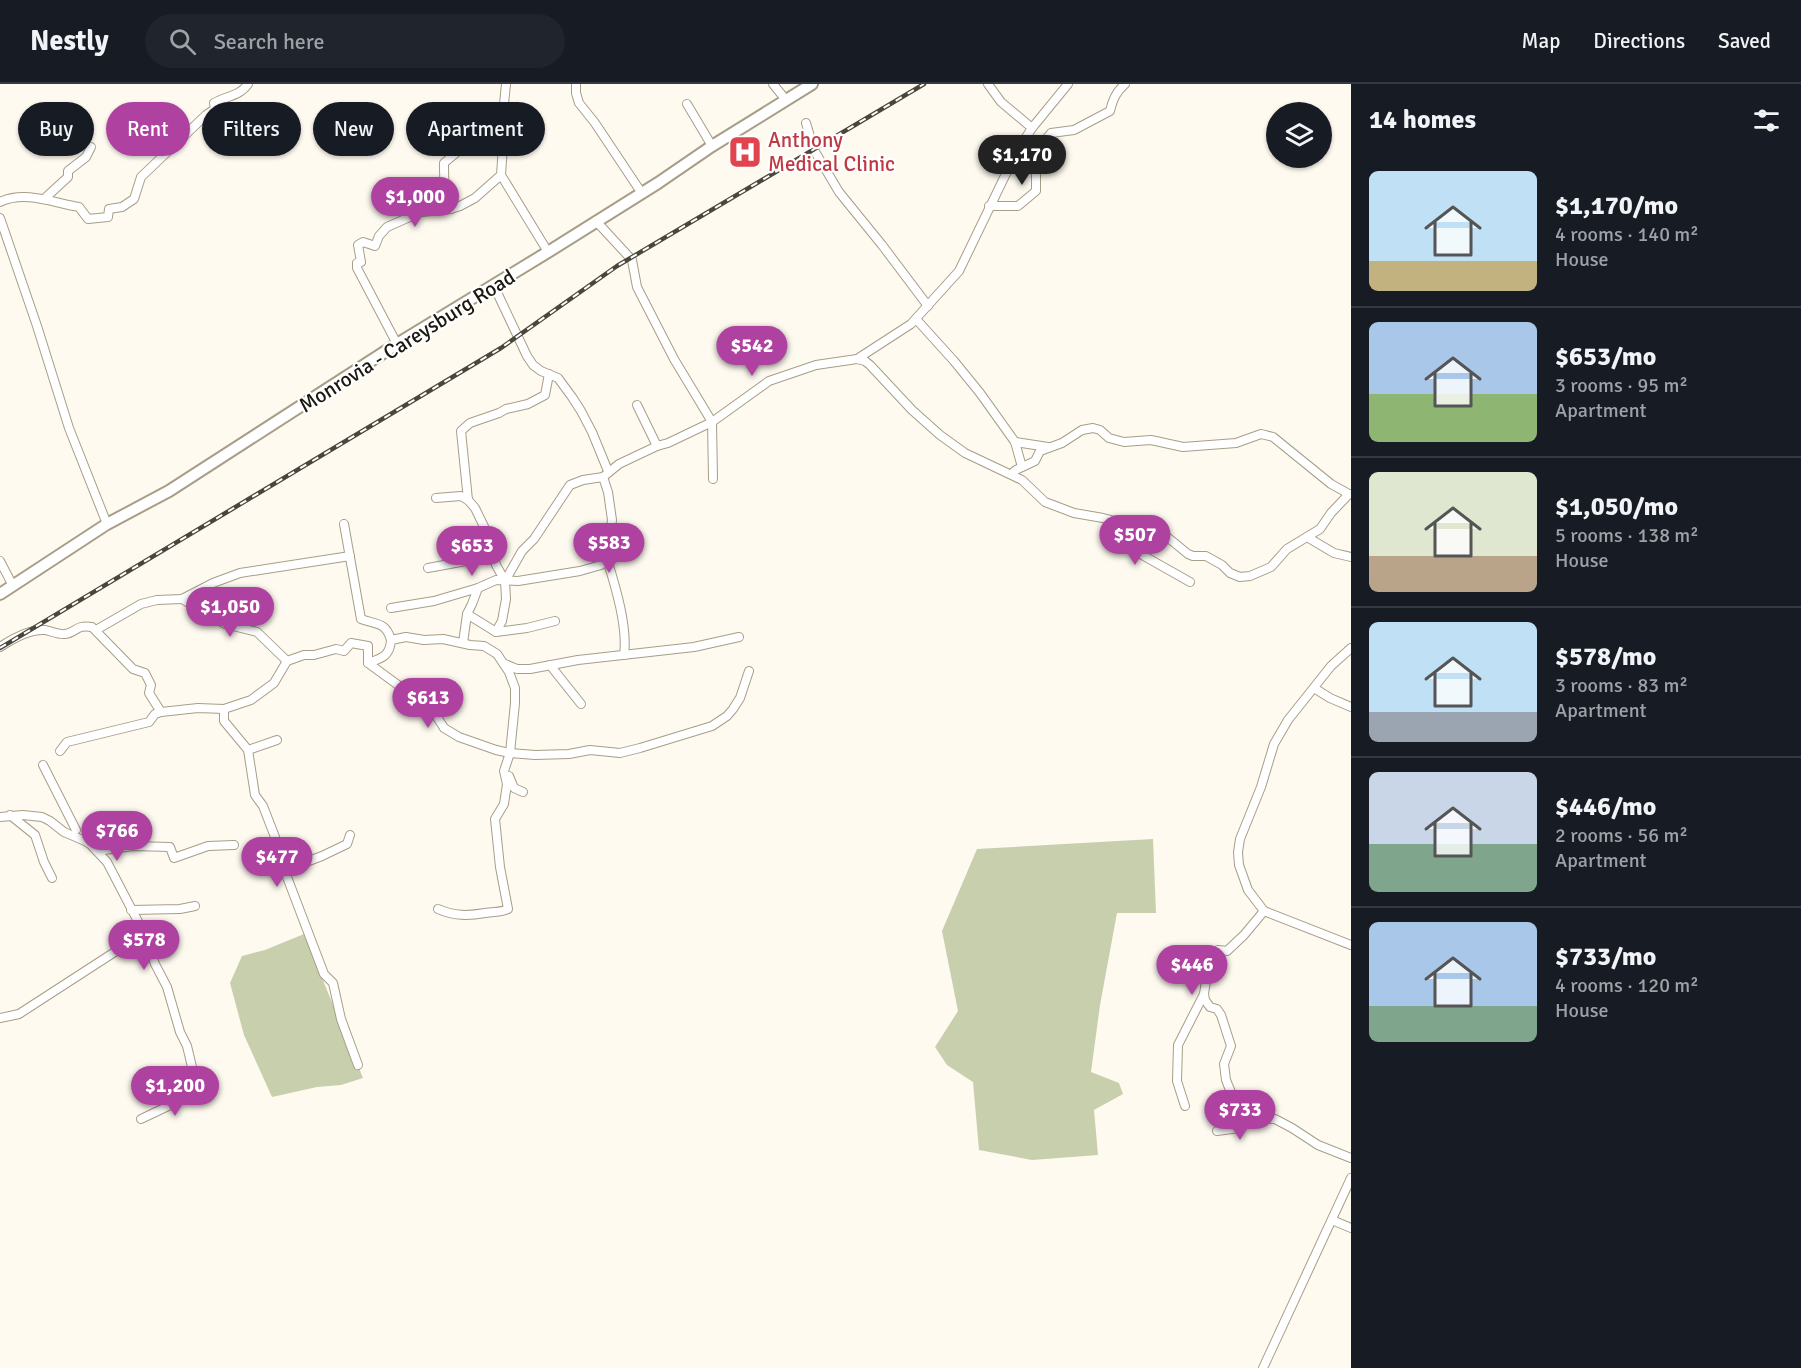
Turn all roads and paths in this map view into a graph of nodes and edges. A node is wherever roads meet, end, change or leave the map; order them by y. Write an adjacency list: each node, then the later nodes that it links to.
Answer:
1 (248, 84): 20 (street)
2 (506, 84): 23 (street)
3 (576, 84): 19 (street)
4 (773, 84): 9 (street)
5 (812, 84): 9 (main road, Monrovia - Careysburg Road)
6 (988, 84): 12 (street)
7 (1068, 84): 12 (street)
8 (1125, 84): 14 (street)
9 (786, 100): 13 (main road, Monrovia - Careysburg Road)
10 (687, 104): 13 (street)
11 (807, 123): 28 (street)
12 (1032, 128): 15 (street)
13 (712, 146): 19 (main road, Monrovia - Careysburg Road)
14 (1032, 149): 15 (street); 22 (street)
15 (1016, 153): 22 (street)
16 (86, 156): 20 (street)
17 (502, 156): 18 (street)
18 (501, 175): 23 (street); 26 (street)
19 (642, 192): 25 (main road, Monrovia - Careysburg Road)
20 (44, 199): 21 (street)
21 (0, 202)
22 (989, 206): 28 (street)
23 (452, 209): 30 (street)
24 (0, 218): 46 (street)
25 (596, 221): 26 (main road, Monrovia - Careysburg Road); 34 (street)
26 (548, 252): 27 (main road, Monrovia - Careysburg Road)
27 (494, 286): 30 (main road, Monrovia - Careysburg Road); 32 (street)
28 (928, 306): 29 (street)
29 (916, 319): 31 (street); 35 (street)
30 (397, 344): 46 (main road, Monrovia - Careysburg Road)
31 (857, 359): 34 (street); 40 (street)
32 (549, 374): 39 (street); 44 (street)
33 (637, 405): 36 (street)
34 (712, 422): 36 (street); 41 (street)
35 (1015, 442): 37 (street); 38 (street)
36 (657, 446): 39 (street)
37 (1048, 447): 38 (street); 42 (street)
38 (1022, 467): 40 (street)
39 (605, 474): 52 (street); 55 (street)
40 (1011, 474): 45 (street)
41 (713, 479)
42 (1350, 494): 48 (street)
43 (436, 498): 44 (street)
44 (468, 500): 50 (street)
45 (1109, 520): 48 (street); 56 (street)
46 (107, 524): 57 (main road, Monrovia - Careysburg Road)
47 (344, 524): 49 (street)
48 (1307, 537): 51 (street)
49 (350, 556): 60 (street); 67 (street)
50 (493, 556): 54 (street); 55 (street)
51 (1351, 557)
52 (607, 559): 55 (street); 71 (street)
53 (0, 561): 57 (street)
54 (428, 568)
55 (504, 581): 58 (street); 65 (street)
56 (1190, 582)
57 (13, 586): 59 (main road, Monrovia - Careysburg Road)
58 (478, 588): 61 (street); 62 (street)
59 (0, 594)
60 (182, 599): 64 (street); 72 (street)
61 (391, 608)
62 (467, 614): 65 (street); 68 (street)
63 (555, 621): 65 (street)
64 (96, 630): 69 (street); 81 (street)
65 (496, 632)
66 (739, 637): 71 (street)
67 (391, 640): 68 (street); 73 (street)
68 (463, 643): 74 (street)
69 (0, 647)
70 (1351, 648): 77 (street)
71 (624, 654): 75 (street)
72 (287, 661): 73 (street); 80 (street)
73 (368, 663): 85 (street)
74 (503, 664): 75 (street); 85 (street)
75 (550, 665): 78 (street)
76 (749, 671): 85 (street)
77 (1314, 688): 79 (street); 100 (street)
78 (581, 704)
79 (1351, 706)
80 (224, 709): 81 (street); 83 (street)
81 (160, 712): 84 (street)
82 (277, 740): 83 (street)
83 (248, 750): 95 (street)
84 (60, 751)
85 (510, 753): 87 (street)
86 (43, 765): 91 (street)
87 (504, 771): 88 (street); 98 (street)
88 (523, 792)
89 (10, 815): 90 (street); 94 (street); 96 (street)
90 (0, 817)
91 (76, 830)
92 (350, 835): 95 (street)
93 (234, 845): 94 (street)
94 (92, 846): 99 (street)
95 (279, 856): 105 (street)
96 (52, 878)
97 (195, 906): 99 (street)
98 (438, 909)
99 (131, 910): 101 (street)
100 (1264, 911): 102 (street); 103 (street)
101 (144, 933): 104 (street); 107 (street)
102 (1351, 945)
103 (1204, 994): 106 (street); 108 (street)
104 (0, 1018)
105 (358, 1065)
106 (1185, 1106)
107 (141, 1119)
108 (1251, 1119): 109 (street); 110 (street)
109 (1217, 1131)
110 (1351, 1158)
111 (1351, 1178): 112 (street)
112 (1332, 1220): 113 (street); 114 (street)
113 (1351, 1228)
114 (1263, 1368)

